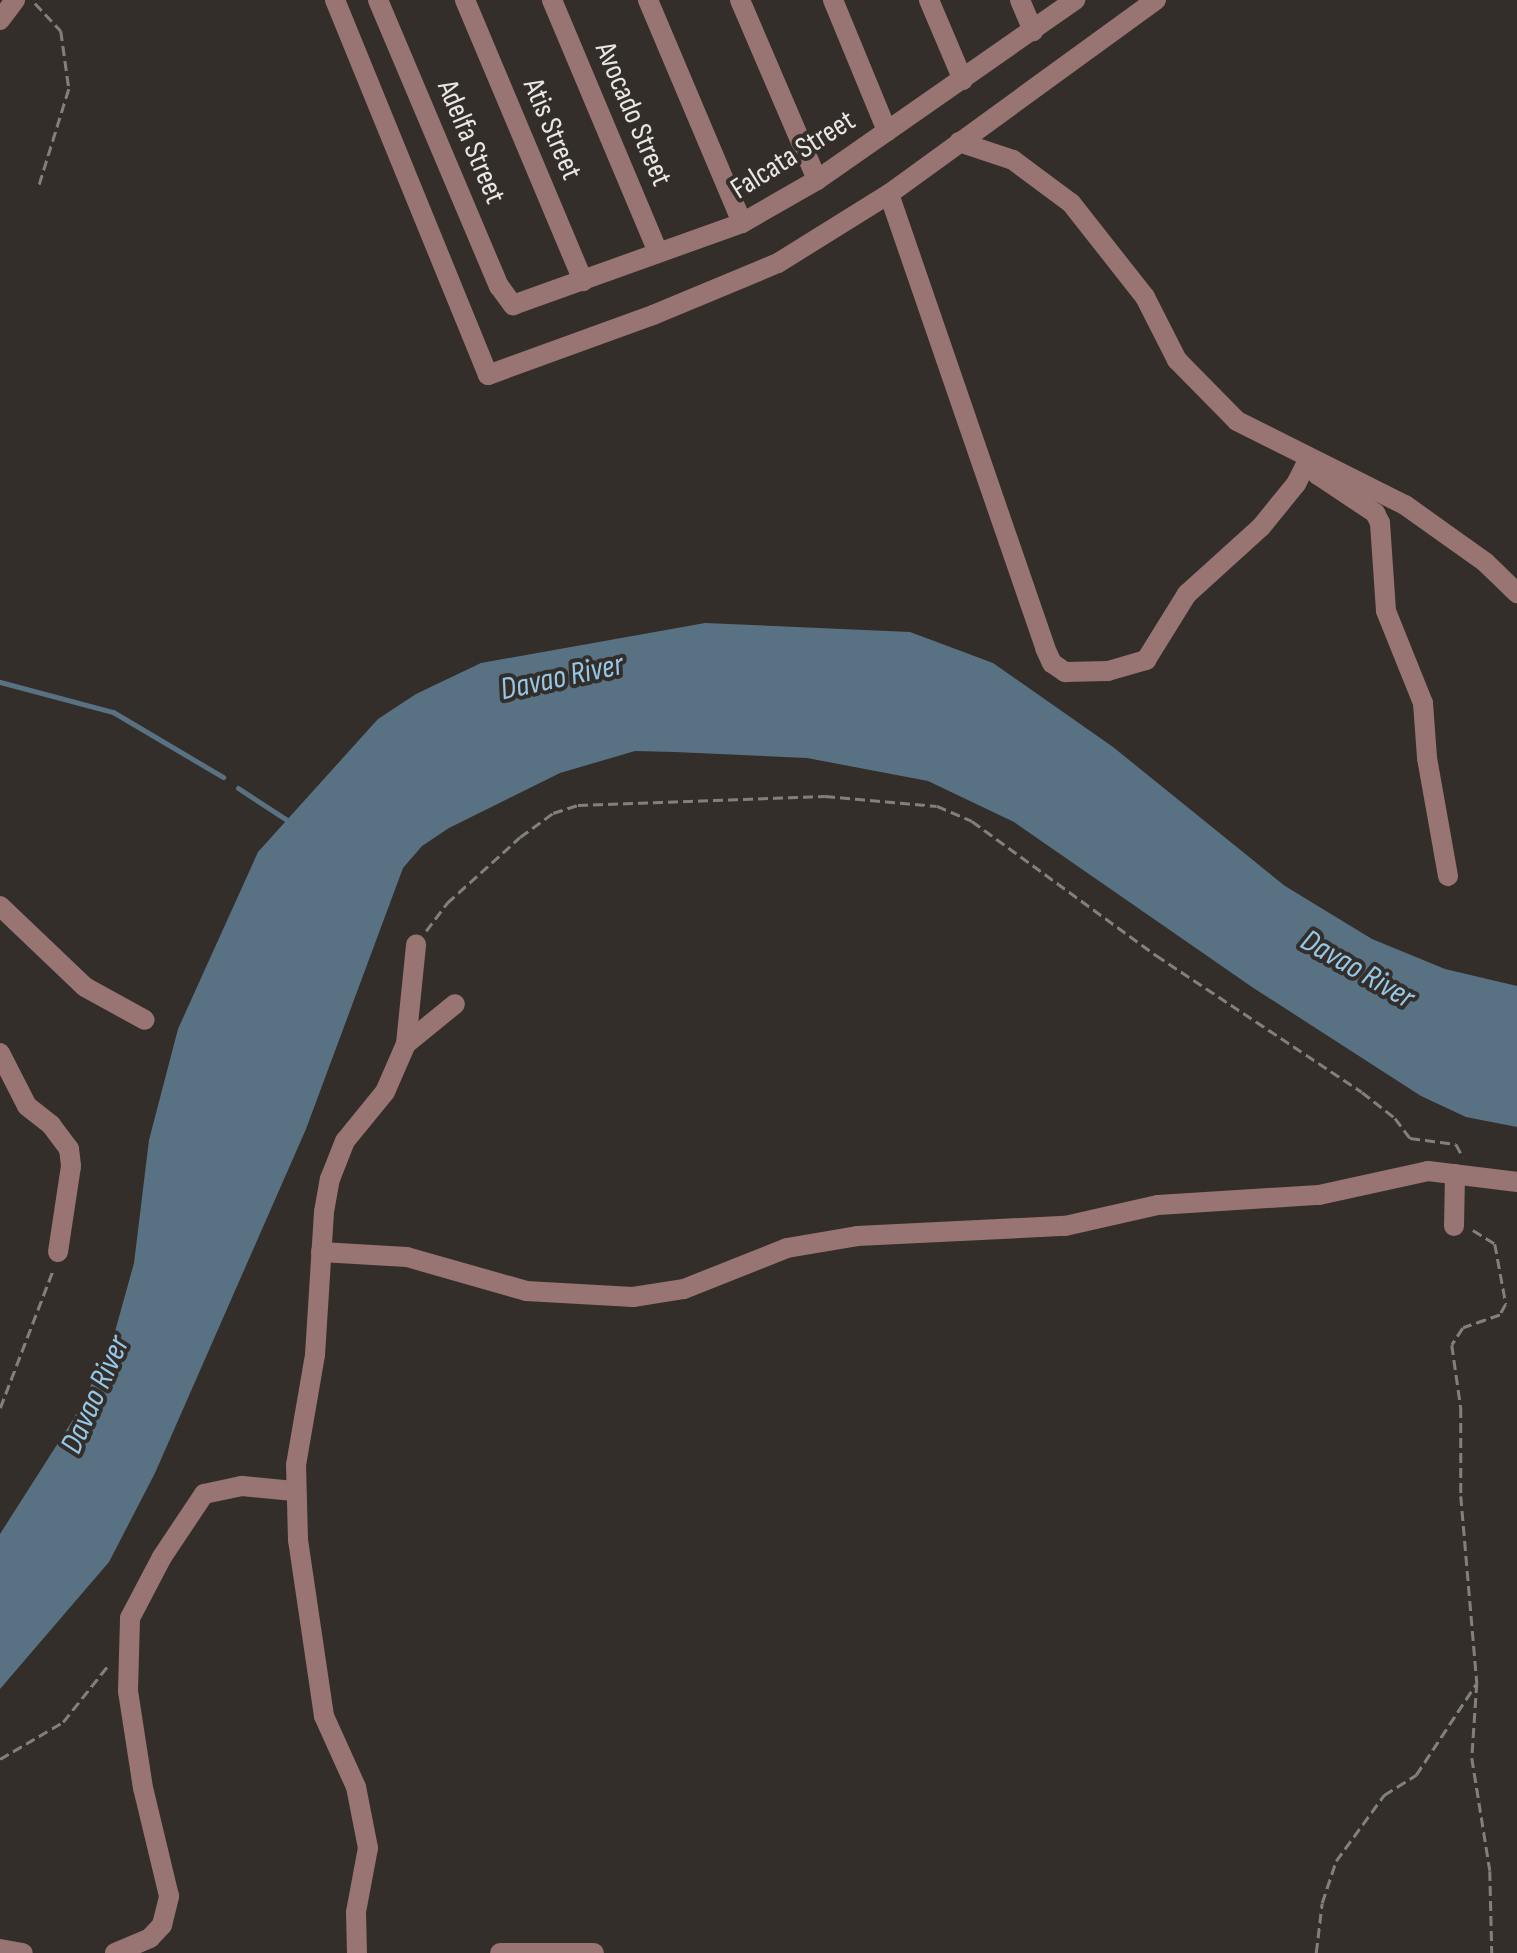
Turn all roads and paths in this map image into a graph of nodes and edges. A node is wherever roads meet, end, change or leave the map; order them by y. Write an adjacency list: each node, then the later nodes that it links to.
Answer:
1 (15, 0): 14 (street)
2 (32, 0): 20 (path)
3 (335, 0): 21 (street)
4 (378, 0): 25 (street, Adelfa Street)
5 (465, 0): 24 (street, Atis Street)
6 (552, 0): 23 (street, Avocado Street)
7 (648, 0): 22 (street)
8 (740, 0): 19 (street)
9 (833, 0): 17 (street)
10 (929, 0): 16 (street)
11 (1020, 0): 15 (street)
12 (1075, 0): 15 (street, Falcata Street)
13 (1156, 0): 18 (street)
14 (0, 20)
15 (1033, 31): 16 (street, Falcata Street)
16 (963, 80): 17 (street, Falcata Street)
17 (887, 132): 19 (street, Falcata Street)
18 (960, 142): 21 (street); 26 (street)
19 (817, 180): 22 (street, Falcata Street)
20 (39, 186)
21 (889, 194): 26 (street)
22 (742, 224): 23 (street, Falcata Street)
23 (658, 252): 24 (street, Falcata Street)
24 (583, 281): 25 (street, Falcata Street)
25 (513, 305)
26 (1309, 458): 27 (street); 28 (street)
27 (1517, 592)
28 (1448, 876)
29 (0, 906): 32 (street)
30 (416, 944): 33 (street); 35 (path)
31 (454, 1004): 33 (street)
32 (145, 1020)
33 (406, 1044): 39 (street)
34 (0, 1052): 38 (street)
35 (1461, 1174): 36 (street); 37 (street); 39 (street)
36 (1517, 1182)
37 (1454, 1226): 43 (path)
38 (58, 1252): 40 (path)
39 (321, 1252): 41 (street)
40 (0, 1408)
41 (294, 1490): 42 (street); 48 (street)
42 (126, 1654): 44 (path); 47 (street)
43 (1477, 1683): 51 (path); 52 (path)
44 (0, 1759)
45 (0, 1949): 46 (street)
46 (23, 1953)
47 (115, 1953)
48 (358, 1953)
49 (500, 1953): 50 (street)
50 (594, 1953)
51 (1316, 1953)
52 (1492, 1953)

